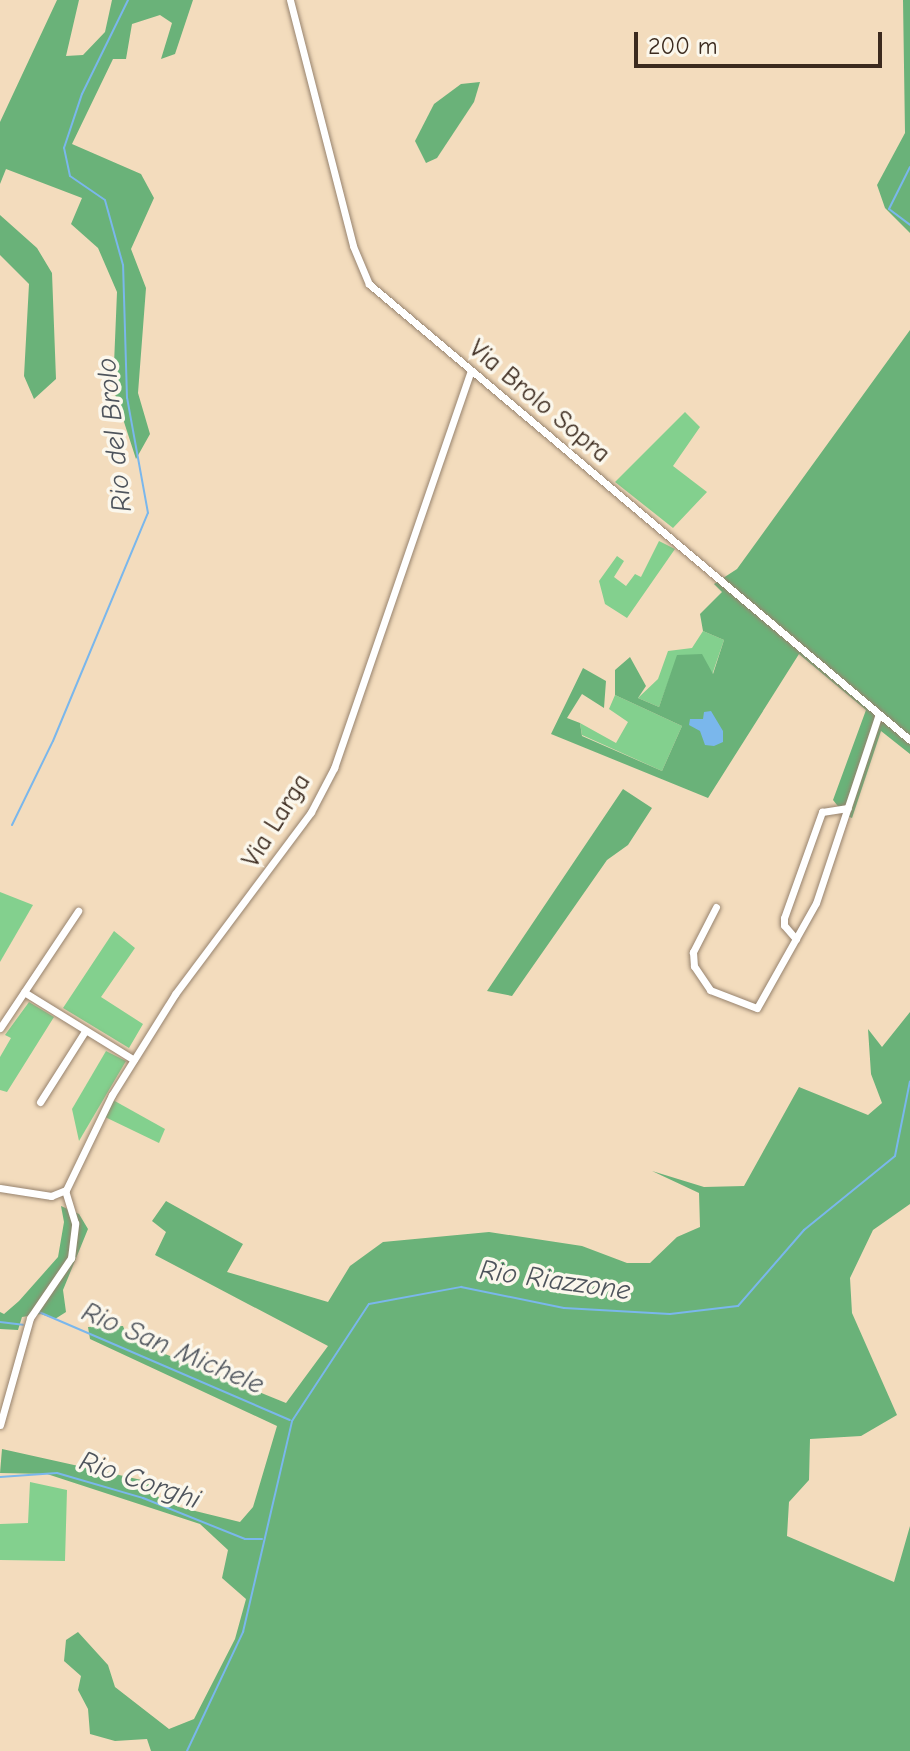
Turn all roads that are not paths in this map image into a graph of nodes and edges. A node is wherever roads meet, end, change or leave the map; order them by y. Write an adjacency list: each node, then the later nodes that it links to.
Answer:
1 (290, 0): 2 (street, Via Brolo Sopra)
2 (471, 371): 3 (street, Via Brolo Sopra); 12 (street, Via Larga)
3 (879, 714): 4 (street, Via Brolo Sopra); 5 (street)
4 (910, 740)
5 (848, 808): 8 (street); 8 (street)
6 (716, 907): 8 (street)
7 (78, 911): 9 (street)
8 (796, 939)
9 (24, 992): 10 (street); 11 (street)
10 (0, 1028)
11 (85, 1031): 12 (street); 13 (street)
12 (134, 1060): 15 (street, Via Larga)
13 (40, 1102)
14 (0, 1188): 15 (street)
15 (65, 1191): 16 (street)
16 (0, 1425)

